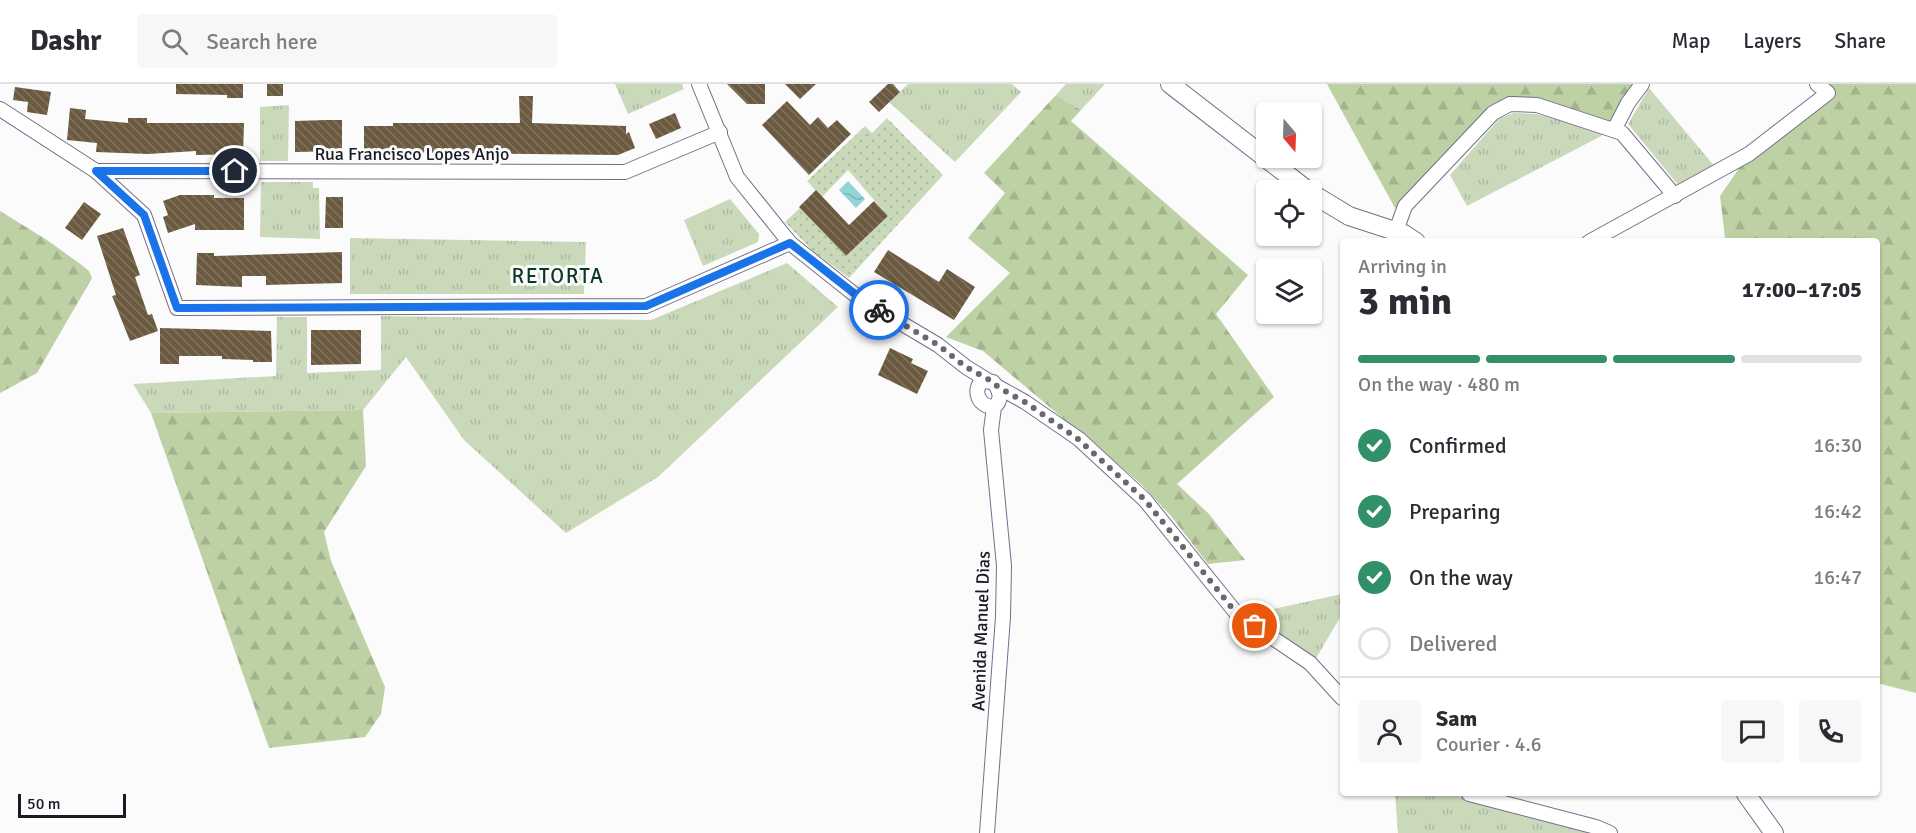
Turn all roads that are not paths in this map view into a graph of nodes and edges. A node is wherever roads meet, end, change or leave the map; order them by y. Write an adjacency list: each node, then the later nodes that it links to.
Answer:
1 (699, 84): 7 (street, Avenida Manuel Dias)
2 (1170, 84): 9 (street)
3 (1642, 84): 6 (street)
4 (1817, 84): 10 (street)
5 (0, 108): 8 (street)
6 (1614, 130): 10 (street); 12 (street)
7 (720, 132): 8 (street, Rua Francisco Lopes Anjo); 15 (street, Avenida Manuel Dias)
8 (96, 171): 15 (street)
9 (1294, 180)
10 (1675, 196): 14 (street)
11 (1322, 200): 12 (street)
12 (1396, 231): 13 (street)
13 (1409, 238)
14 (1596, 238)
15 (790, 243): 16 (street, Avenida Manuel Dias)
16 (966, 367): 17 (street, Avenida Manuel Dias); 18 (street, Avenida Manuel Dias)
17 (993, 383): 18 (street); 19 (street); 20 (street, Avenida Manuel Dias)
18 (978, 396): 20 (street); 21 (street, Avenida Manuel Dias)
19 (1025, 402): 20 (street); 22 (street)
20 (996, 406): 21 (street, Avenida Manuel Dias)
21 (991, 430): 25 (street, Avenida Manuel Dias)
22 (1340, 696)
23 (1477, 796): 26 (street)
24 (1747, 796): 27 (street)
25 (987, 833)
26 (1610, 833)
27 (1774, 833)

